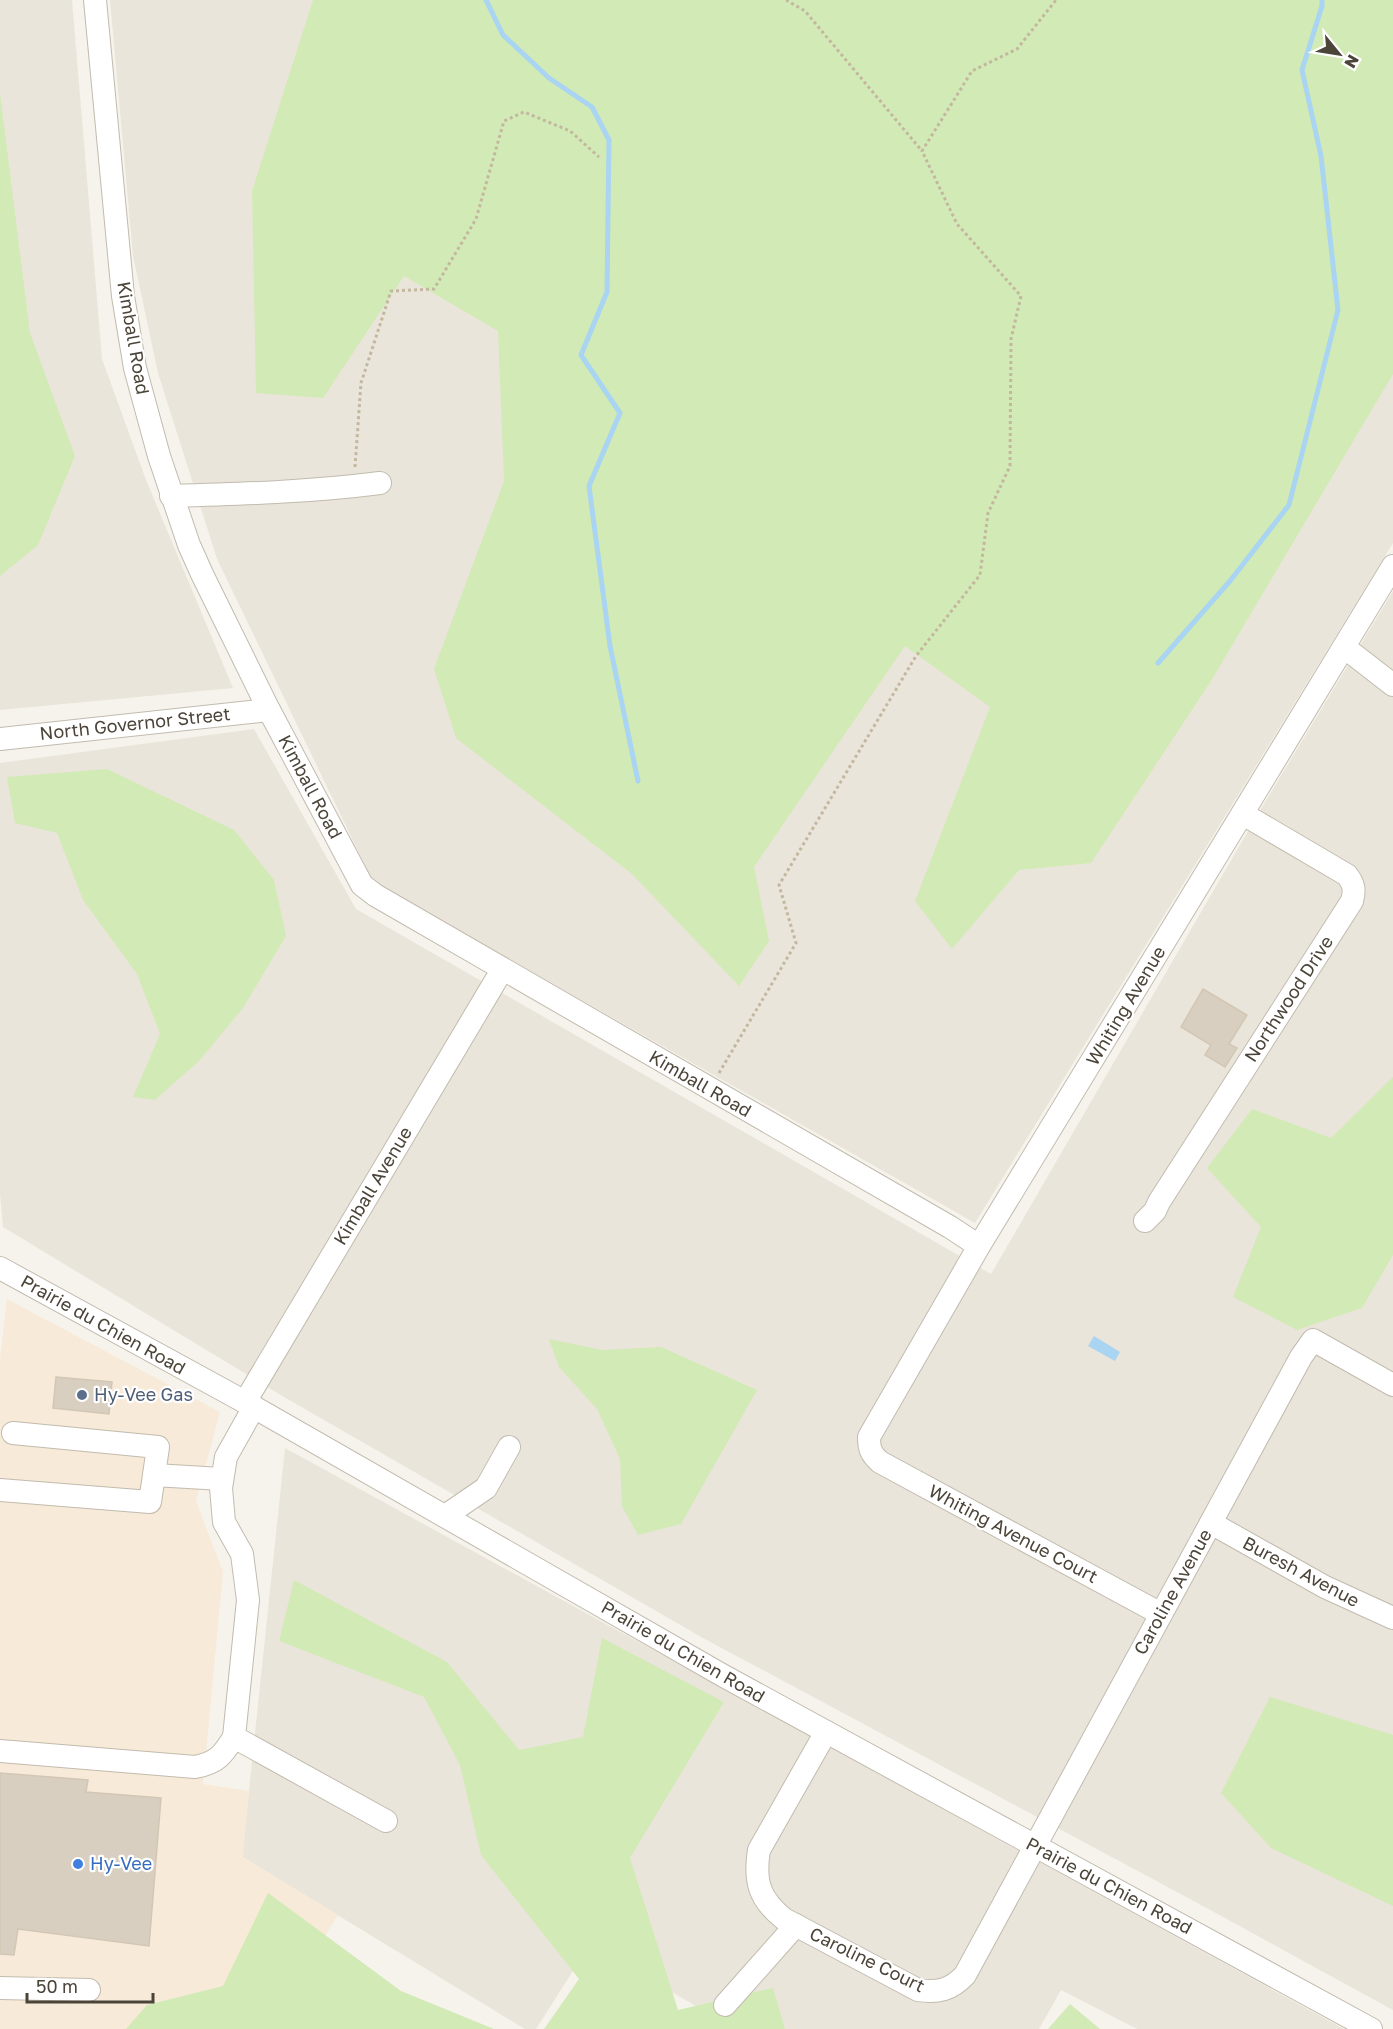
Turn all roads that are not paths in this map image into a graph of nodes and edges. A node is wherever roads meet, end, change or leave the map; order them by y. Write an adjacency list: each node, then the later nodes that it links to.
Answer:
1 (95, 0): 3 (street, Kimball Road)
2 (380, 483): 3 (street)
3 (171, 496): 7 (street, Kimball Road)
4 (1393, 566): 5 (street, Whiting Avenue)
5 (1344, 647): 6 (street); 9 (street, Whiting Avenue)
6 (1393, 685)
7 (269, 710): 8 (street, North Governor Street); 10 (street, Kimball Road)
8 (0, 739)
9 (1243, 814): 11 (street, Northwood Drive); 12 (street, Whiting Avenue)
10 (502, 970): 12 (street, Kimball Road); 15 (street, Kimball Avenue)
11 (1145, 1221)
12 (979, 1246): 18 (street, Whiting Avenue)
13 (0, 1268): 15 (street, Prairie du Chien Road)
14 (1393, 1385): 23 (street, Caroline Avenue)
15 (250, 1405): 20 (street, Kimball Avenue); 22 (street, Prairie du Chien Road)
16 (13, 1433): 19 (street)
17 (509, 1447): 22 (street)
18 (869, 1449): 24 (street, Whiting Avenue Court)
19 (154, 1475): 20 (street); 21 (street)
20 (222, 1479): 27 (street, Kimball Avenue)
21 (0, 1490)
22 (445, 1516): 26 (street, Prairie du Chien Road)
23 (1211, 1523): 24 (street, Caroline Avenue); 25 (street, Buresh Avenue)
24 (1161, 1614): 30 (street, Caroline Avenue)
25 (1393, 1618)
26 (826, 1732): 30 (street, Prairie du Chien Road); 31 (street, Caroline Court)
27 (234, 1737): 28 (street); 29 (street)
28 (0, 1751)
29 (386, 1821)
30 (1036, 1846): 31 (street, Caroline Court); 35 (street, Prairie du Chien Road)
31 (796, 1925): 34 (street, Caroline Court)
32 (0, 1988): 33 (street)
33 (89, 1990)
34 (725, 2005)
35 (1371, 2029)

